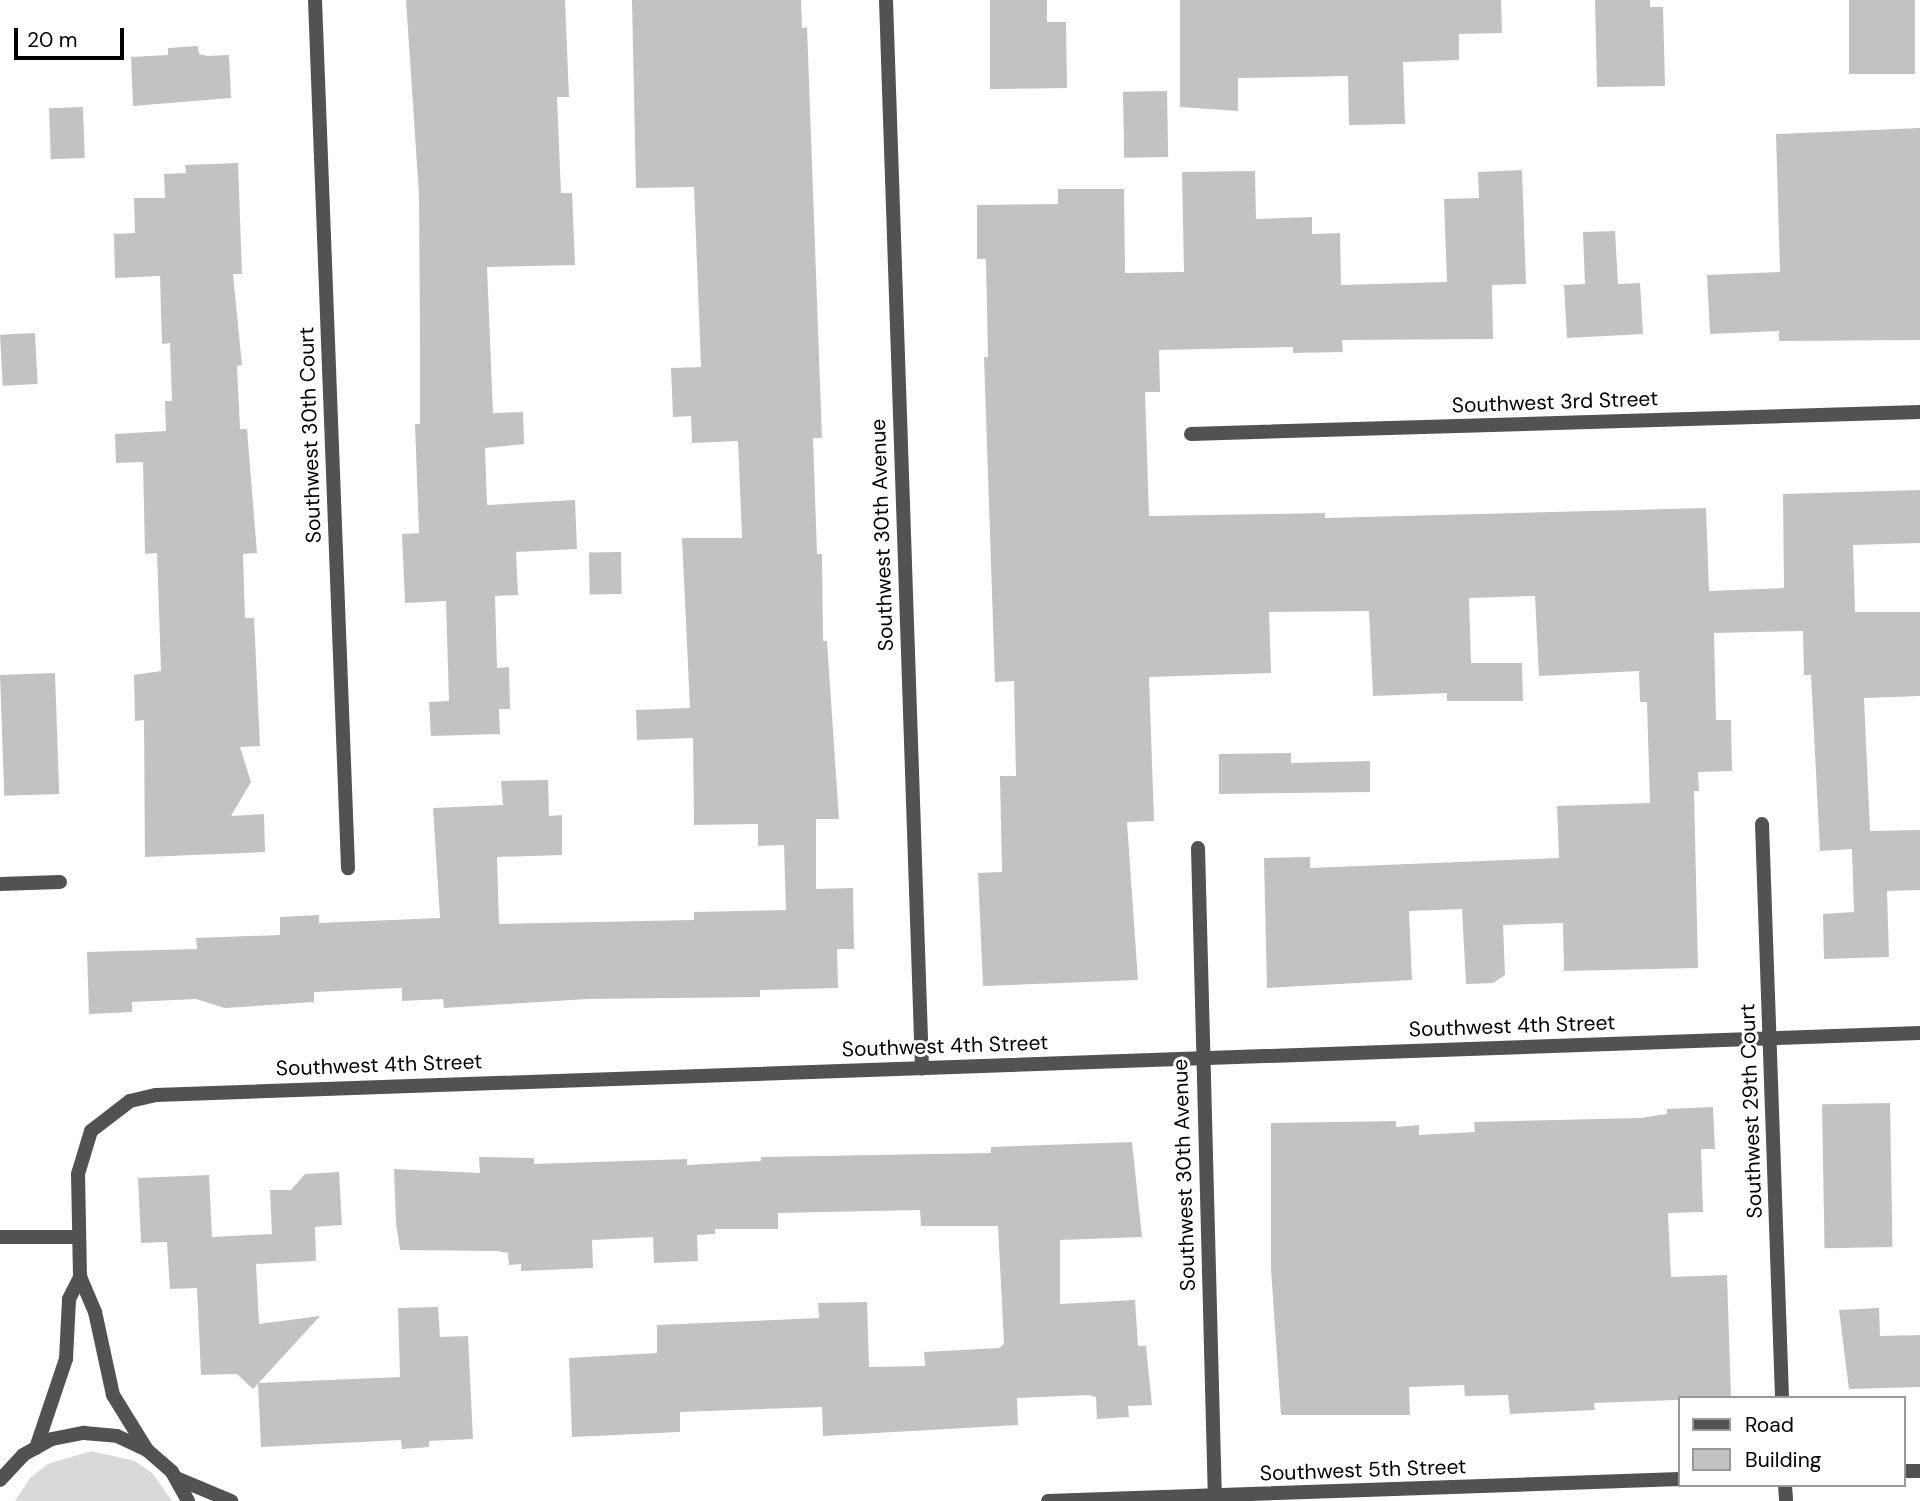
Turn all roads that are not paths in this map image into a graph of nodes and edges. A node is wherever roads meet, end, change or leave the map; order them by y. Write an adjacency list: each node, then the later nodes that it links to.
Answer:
1 (315, 0): 7 (street, Southwest 30th Court)
2 (886, 0): 13 (street, Southwest 30th Avenue)
3 (1920, 412): 4 (street, Southwest 3rd Street)
4 (1191, 434)
5 (1762, 824): 11 (street, Southwest 29th Court)
6 (1198, 848): 12 (street, Southwest 30th Avenue)
7 (348, 868)
8 (60, 882): 9 (street)
9 (0, 884)
10 (1920, 1033): 11 (street, Southwest 4th Street)
11 (1769, 1039): 12 (street, Southwest 4th Street); 17 (street, Southwest 29th Court)
12 (1201, 1057): 13 (street, Southwest 4th Street); 23 (street, Southwest 30th Avenue)
13 (922, 1068): 15 (street, Southwest 4th Street)
14 (0, 1237): 15 (street)
15 (79, 1237): 16 (street, Southwest 4th Street)
16 (80, 1277): 18 (street); 19 (street)
17 (1782, 1396)
18 (36, 1448): 19 (street); 22 (street)
19 (147, 1450): 20 (street)
20 (176, 1478): 24 (street); 25 (street)
21 (1678, 1479): 23 (street, Southwest 5th Street)
22 (0, 1480)
23 (1215, 1498): 26 (street, Southwest 5th Street)
24 (188, 1501)
25 (231, 1501)
26 (1048, 1501)

